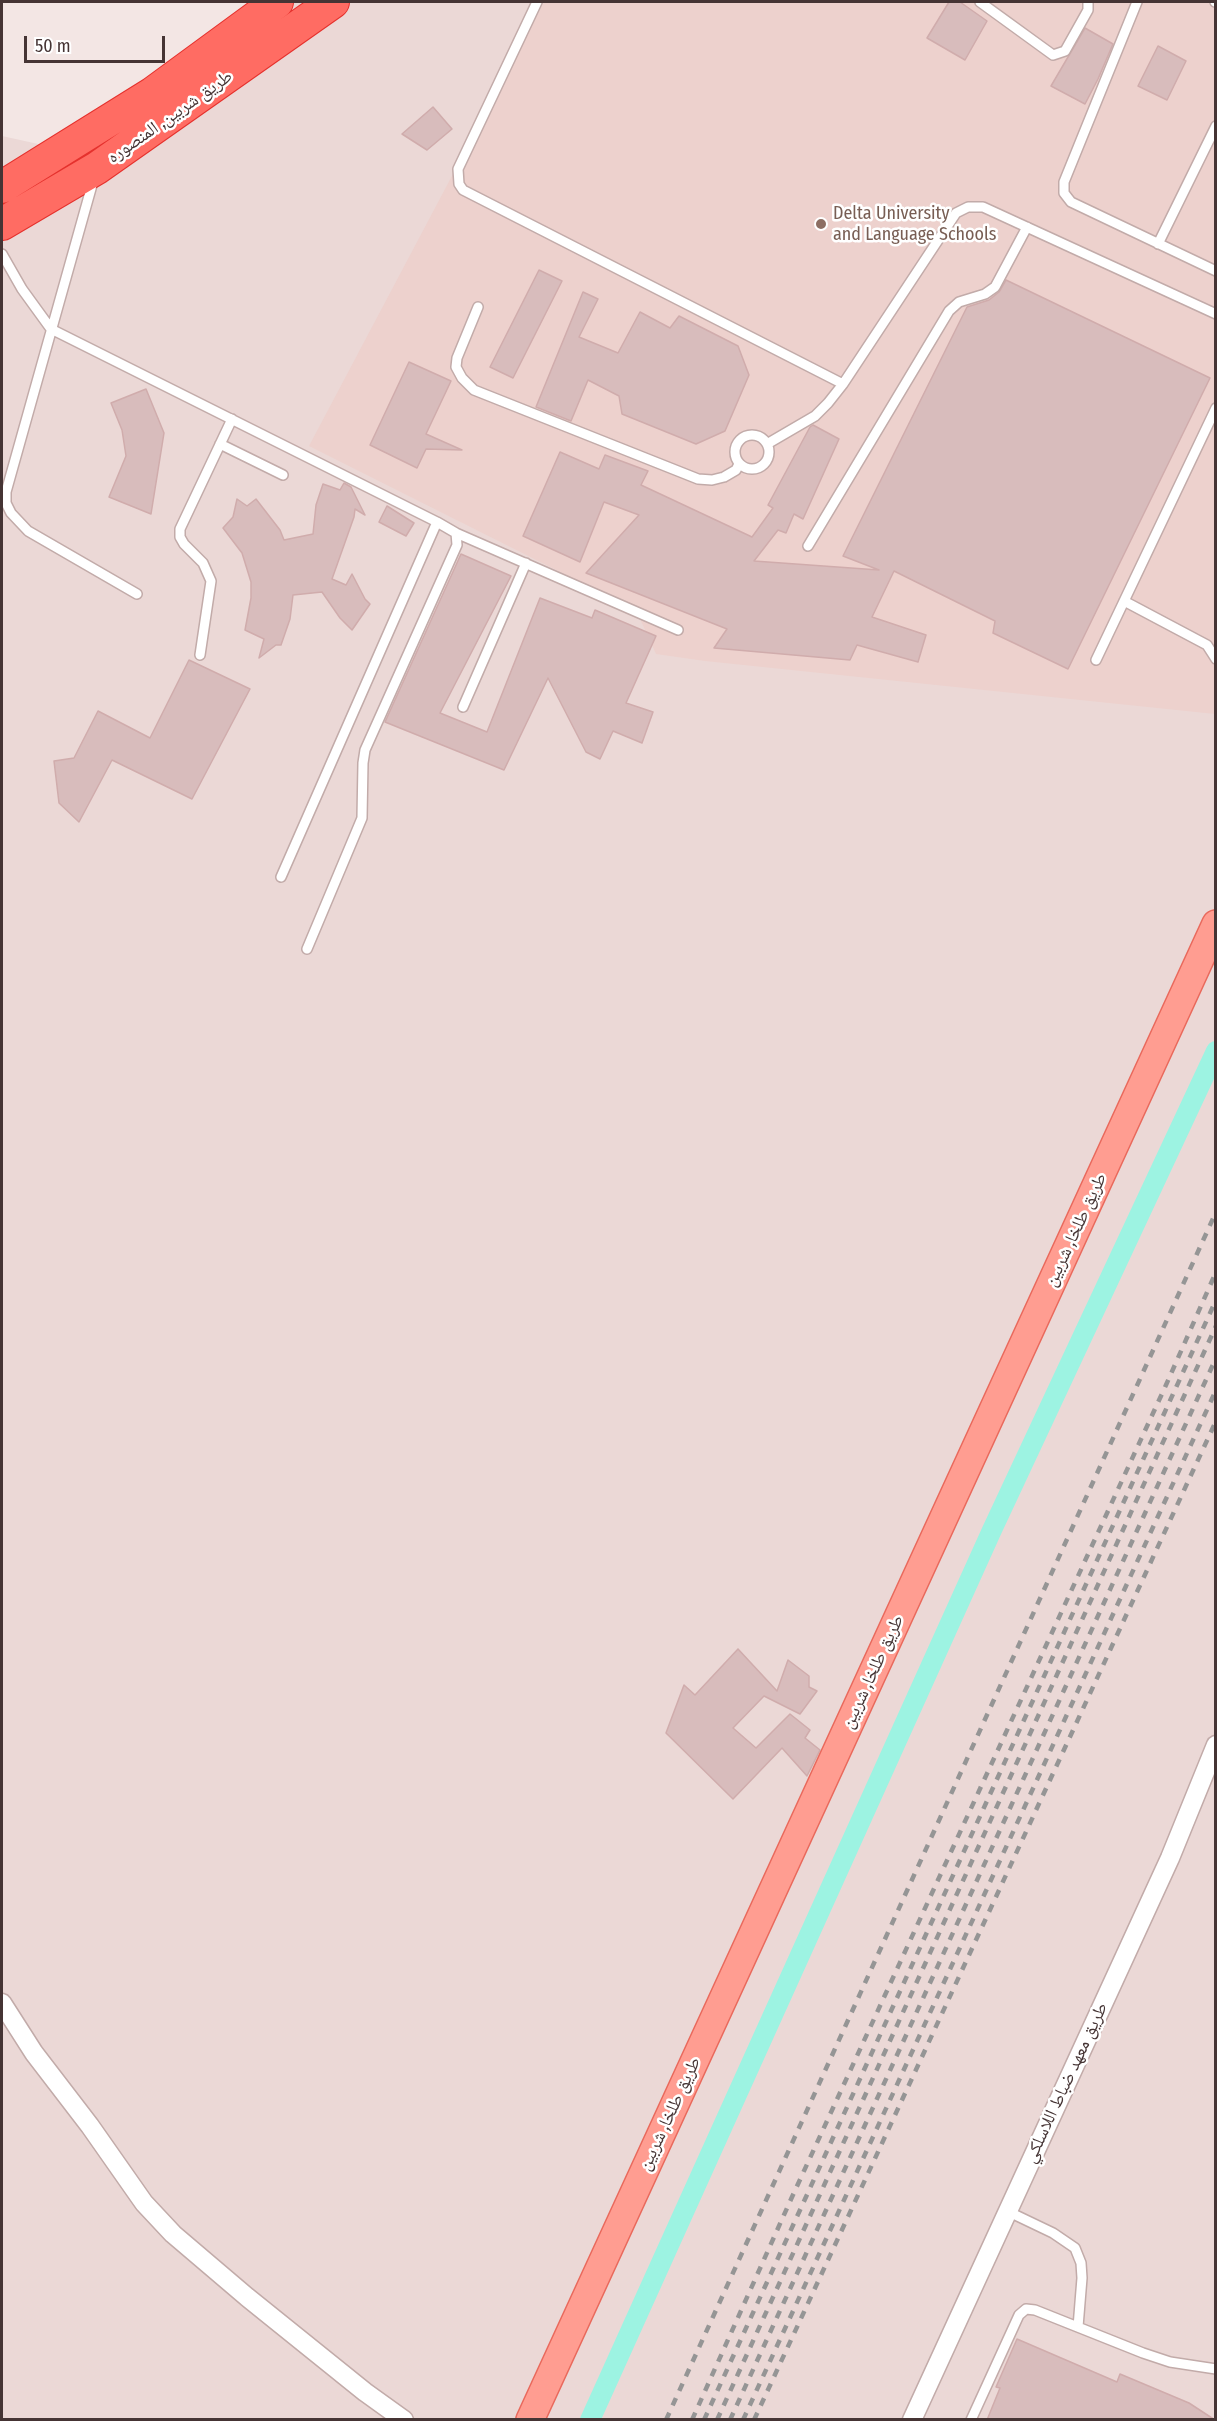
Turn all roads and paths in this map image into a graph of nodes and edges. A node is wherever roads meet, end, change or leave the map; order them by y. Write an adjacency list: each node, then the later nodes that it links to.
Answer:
1 (277, 2): 7 (highway, طريق شربين, المنصوره)
2 (333, 2): 7 (highway, طريق شربين, المنصوره)
3 (537, 2): 19 (lane)
4 (980, 2): 5 (lane)
5 (1088, 2)
6 (1137, 2): 13 (lane)
7 (160, 107): 9 (highway, طريق شربين, المنصوره); 10 (highway, طريق شربين, المنصوره)
8 (1215, 126): 13 (lane)
9 (97, 168): 11 (highway, طريق شربين, المنصوره); 18 (lane)
10 (2, 187)
11 (2, 224)
12 (1027, 227): 17 (lane); 19 (lane); 28 (lane)
13 (1158, 244): 15 (lane)
14 (2, 254): 18 (lane)
15 (1215, 272)
16 (478, 307): 24 (lane)
17 (1215, 314)
18 (51, 329): 21 (lane); 30 (lane)
19 (843, 384): 23 (lane)
20 (1215, 408): 31 (lane)
21 (232, 419): 22 (lane); 26 (lane)
22 (220, 444): 25 (lane); 33 (lane)
23 (767, 444): 24 (lane); 24 (lane)
24 (740, 464)
25 (283, 476)
26 (437, 522): 27 (lane); 37 (lane)
27 (456, 533): 29 (lane); 39 (lane)
28 (808, 546)
29 (526, 563): 32 (lane); 36 (lane)
30 (137, 594)
31 (1124, 601): 34 (lane); 35 (lane)
32 (678, 630)
33 (200, 655)
34 (1215, 658)
35 (1096, 660)
36 (463, 707)
37 (281, 877)
38 (1215, 924): 46 (main road, طريق طلخا, شربين)
39 (307, 949)
40 (1215, 1745): 42 (street, طريق معهد ضباط اللاسلكي)
41 (2, 2003): 45 (street)
42 (1007, 2211): 43 (lane); 47 (street, طريق معهد ضباط اللاسلكي)
43 (1078, 2327): 44 (lane); 48 (lane)
44 (1215, 2369)
45 (404, 2420)
46 (530, 2420)
47 (912, 2420)
48 (971, 2420)

